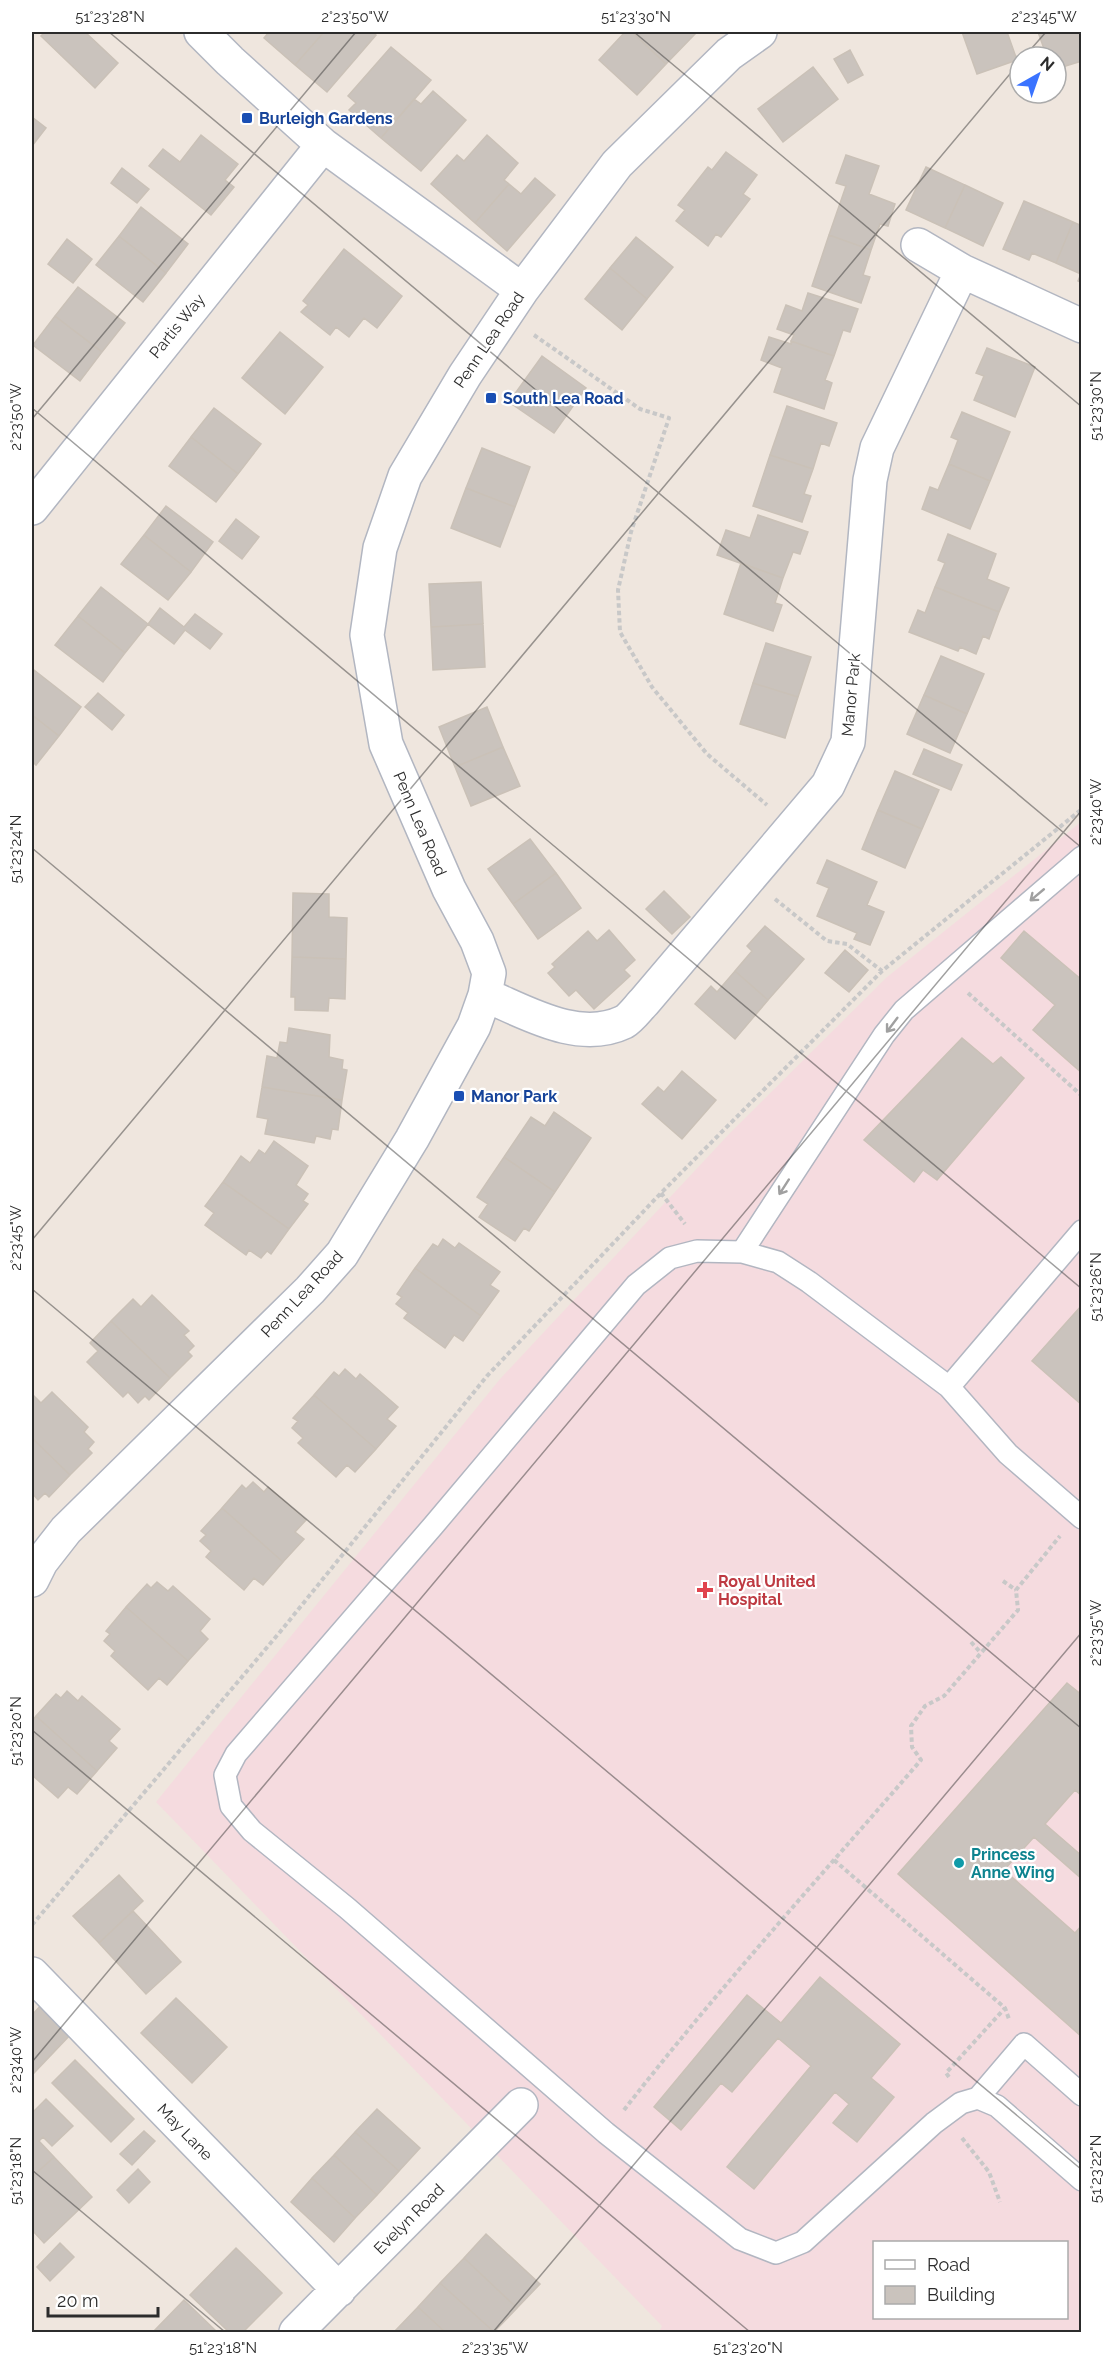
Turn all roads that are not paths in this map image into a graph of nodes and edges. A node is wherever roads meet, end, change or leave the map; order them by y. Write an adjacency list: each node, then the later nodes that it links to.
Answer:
1 (201, 32): 3 (street)
2 (760, 32): 6 (street, Penn Lea Road)
3 (323, 145): 6 (street); 8 (street, Partis Way)
4 (918, 245): 5 (street)
5 (962, 271): 7 (street); 10 (street, Manor Park)
6 (513, 302): 10 (street, Penn Lea Road)
7 (1082, 326)
8 (32, 508)
9 (1082, 857): 12 (lane, one-way to 12)
10 (485, 995): 15 (street, Penn Lea Road)
11 (1082, 1231): 13 (lane)
12 (742, 1252): 13 (lane); 18 (lane)
13 (949, 1388): 14 (lane)
14 (1080, 1516)
15 (32, 1580)
16 (32, 1974): 21 (street, May Lane)
17 (1082, 2095): 18 (lane)
18 (978, 2098): 20 (lane)
19 (521, 2105): 21 (street, Evelyn Road)
20 (1082, 2180)
21 (339, 2290): 22 (street, Evelyn Road)
22 (296, 2332)

